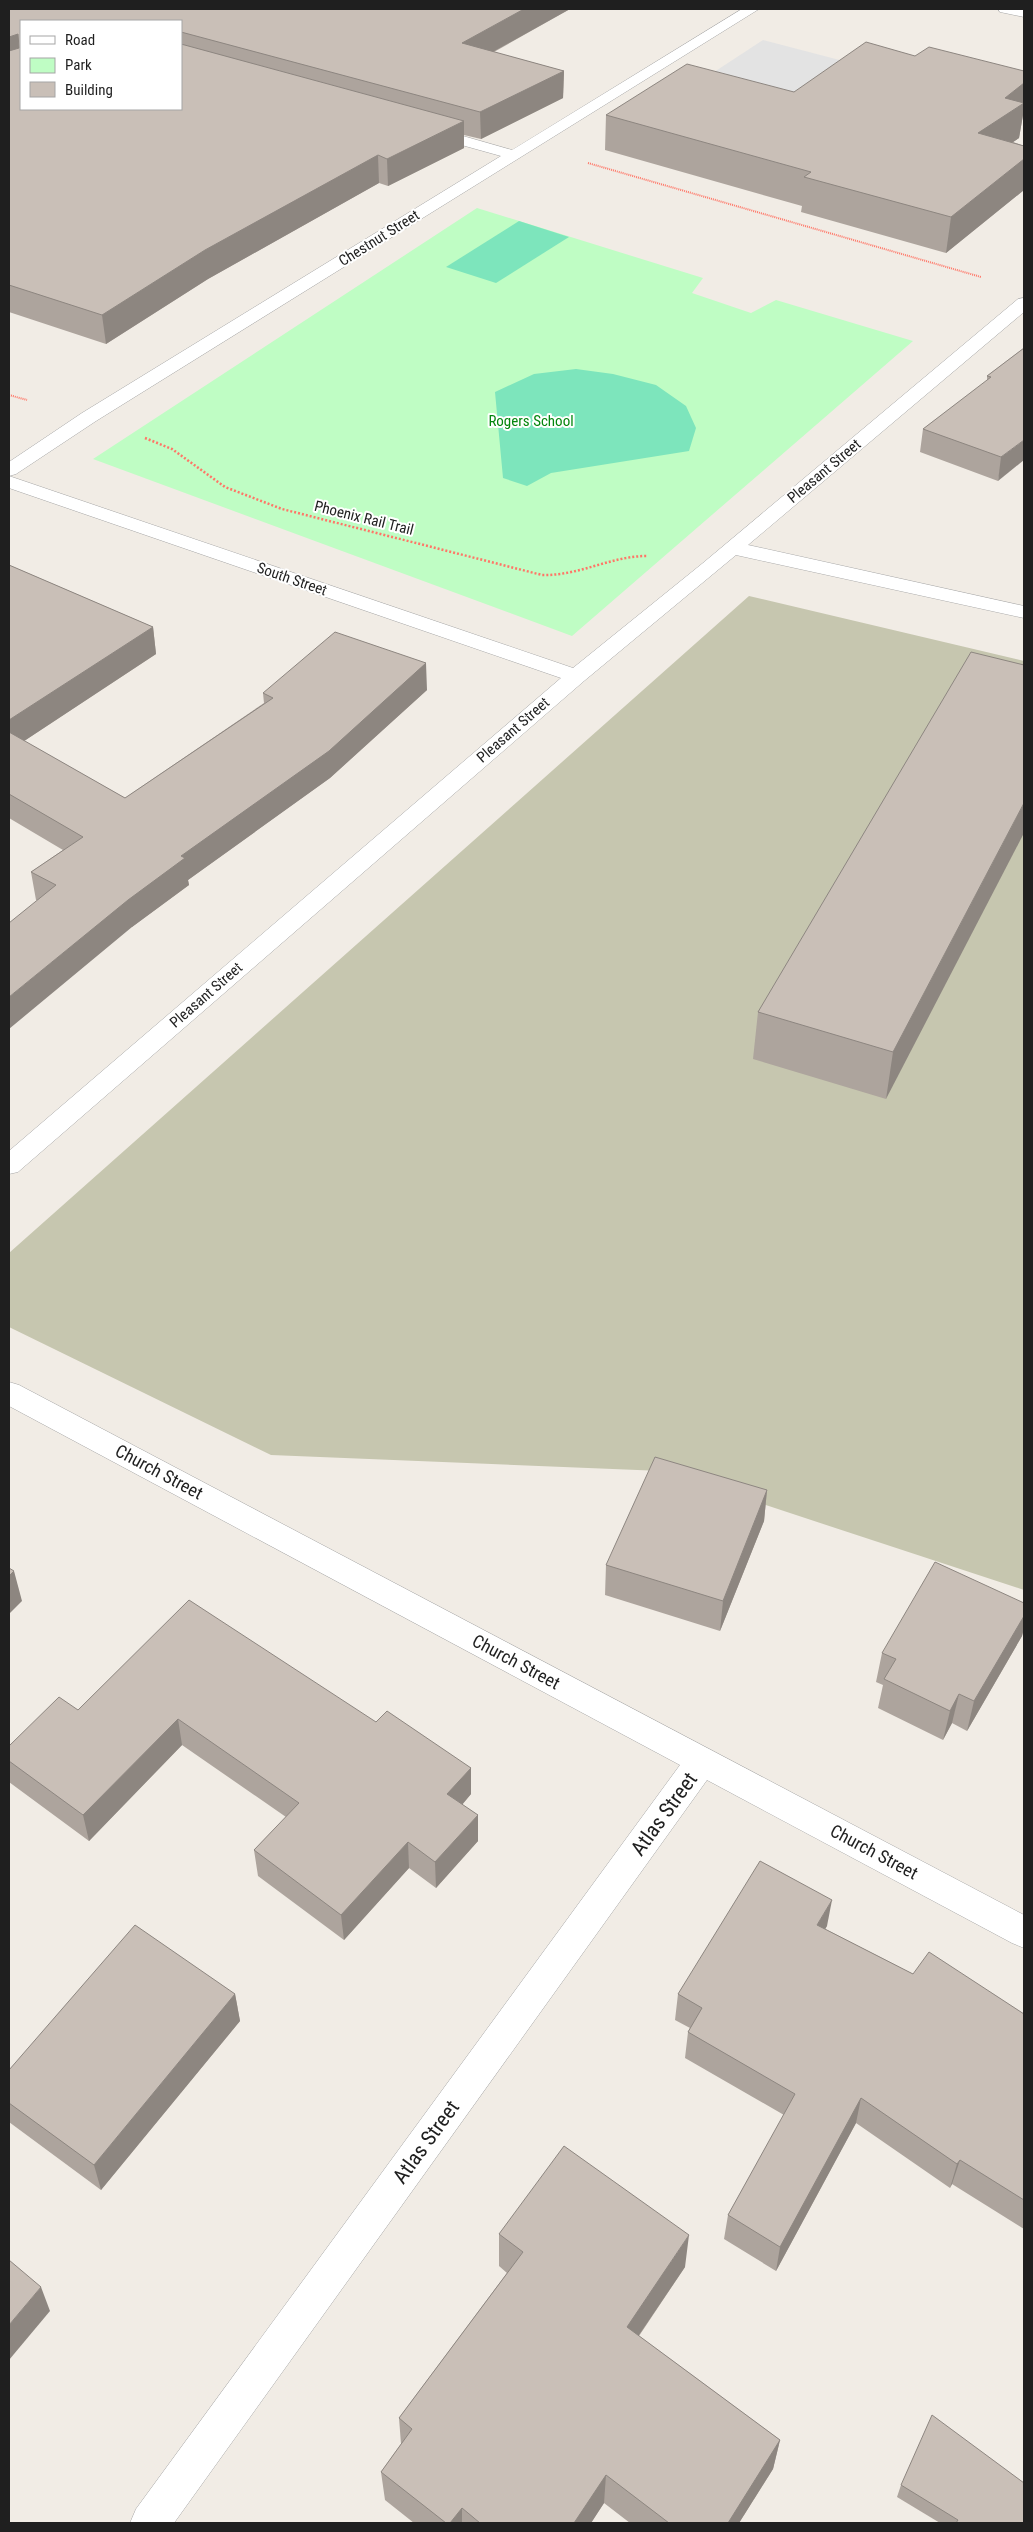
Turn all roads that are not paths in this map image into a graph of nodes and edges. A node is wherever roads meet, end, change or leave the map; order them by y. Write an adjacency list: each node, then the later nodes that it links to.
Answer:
1 (752, 9): 5 (street, Chestnut Street)
2 (1005, 9): 3 (street)
3 (1024, 14)
4 (409, 126): 5 (street)
5 (514, 155): 7 (street, Chestnut Street)
6 (1024, 304): 9 (street, Pleasant Street)
7 (9, 470)
8 (9, 482): 11 (street, South Street)
9 (732, 548): 10 (street); 11 (street, Pleasant Street)
10 (1024, 612)
11 (576, 676): 12 (street, Pleasant Street)
12 (9, 1166)
13 (9, 1393): 14 (street, Church Street)
14 (702, 1761): 15 (street, Church Street); 16 (street, Atlas Street)
15 (1024, 1932)
16 (150, 2523)

